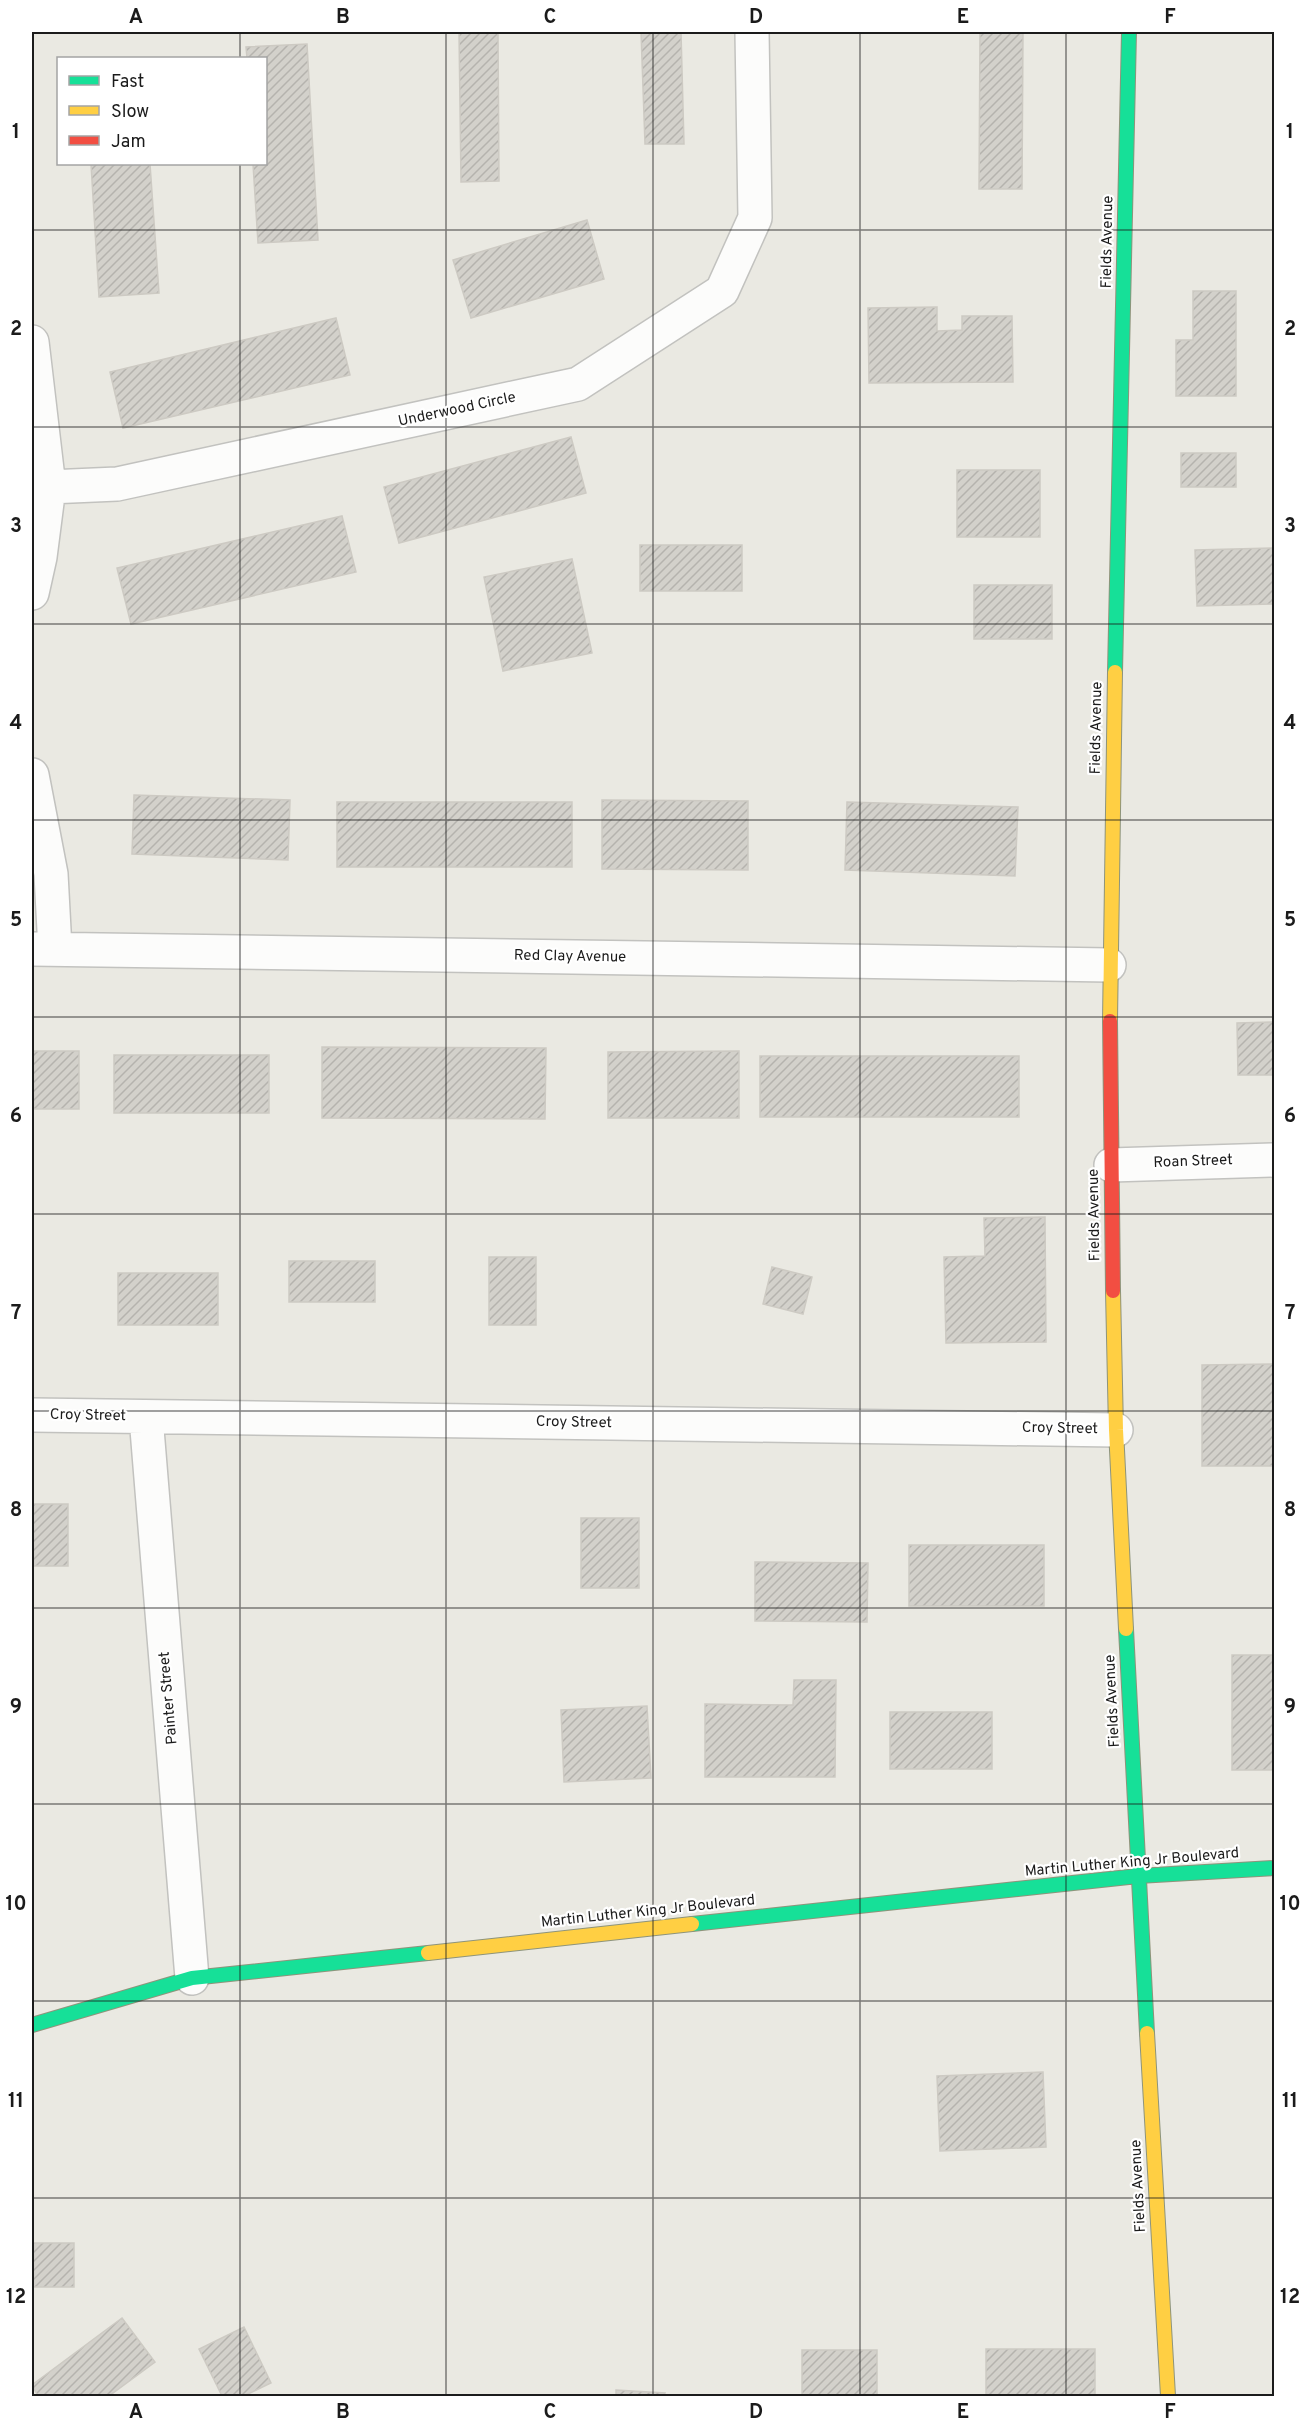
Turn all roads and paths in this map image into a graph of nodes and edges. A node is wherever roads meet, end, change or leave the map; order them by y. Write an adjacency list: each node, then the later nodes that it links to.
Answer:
1 (752, 32): 4 (street, Underwood Circle)
2 (1130, 32): 8 (street, Fields Avenue)
3 (32, 342): 4 (street)
4 (49, 488): 5 (street)
5 (32, 593)
6 (32, 775): 7 (street)
7 (44, 949): 8 (street, Red Clay Avenue)
8 (1108, 965): 10 (street, Fields Avenue)
9 (1275, 1160): 10 (street, Roan Street)
10 (1111, 1165): 13 (street, Fields Avenue)
11 (32, 1415): 12 (street, Croy Street)
12 (146, 1417): 13 (street, Croy Street); 16 (street, Painter Street)
13 (1116, 1430): 15 (street, Fields Avenue)
14 (1275, 1868): 15 (street, Martin Luther King Jr Boulevard)
15 (1138, 1876): 16 (street, Martin Luther King Jr Boulevard); 18 (street, Fields Avenue)
16 (192, 1978): 17 (street, Martin Luther King Jr Boulevard)
17 (32, 2025)
18 (1168, 2397)

